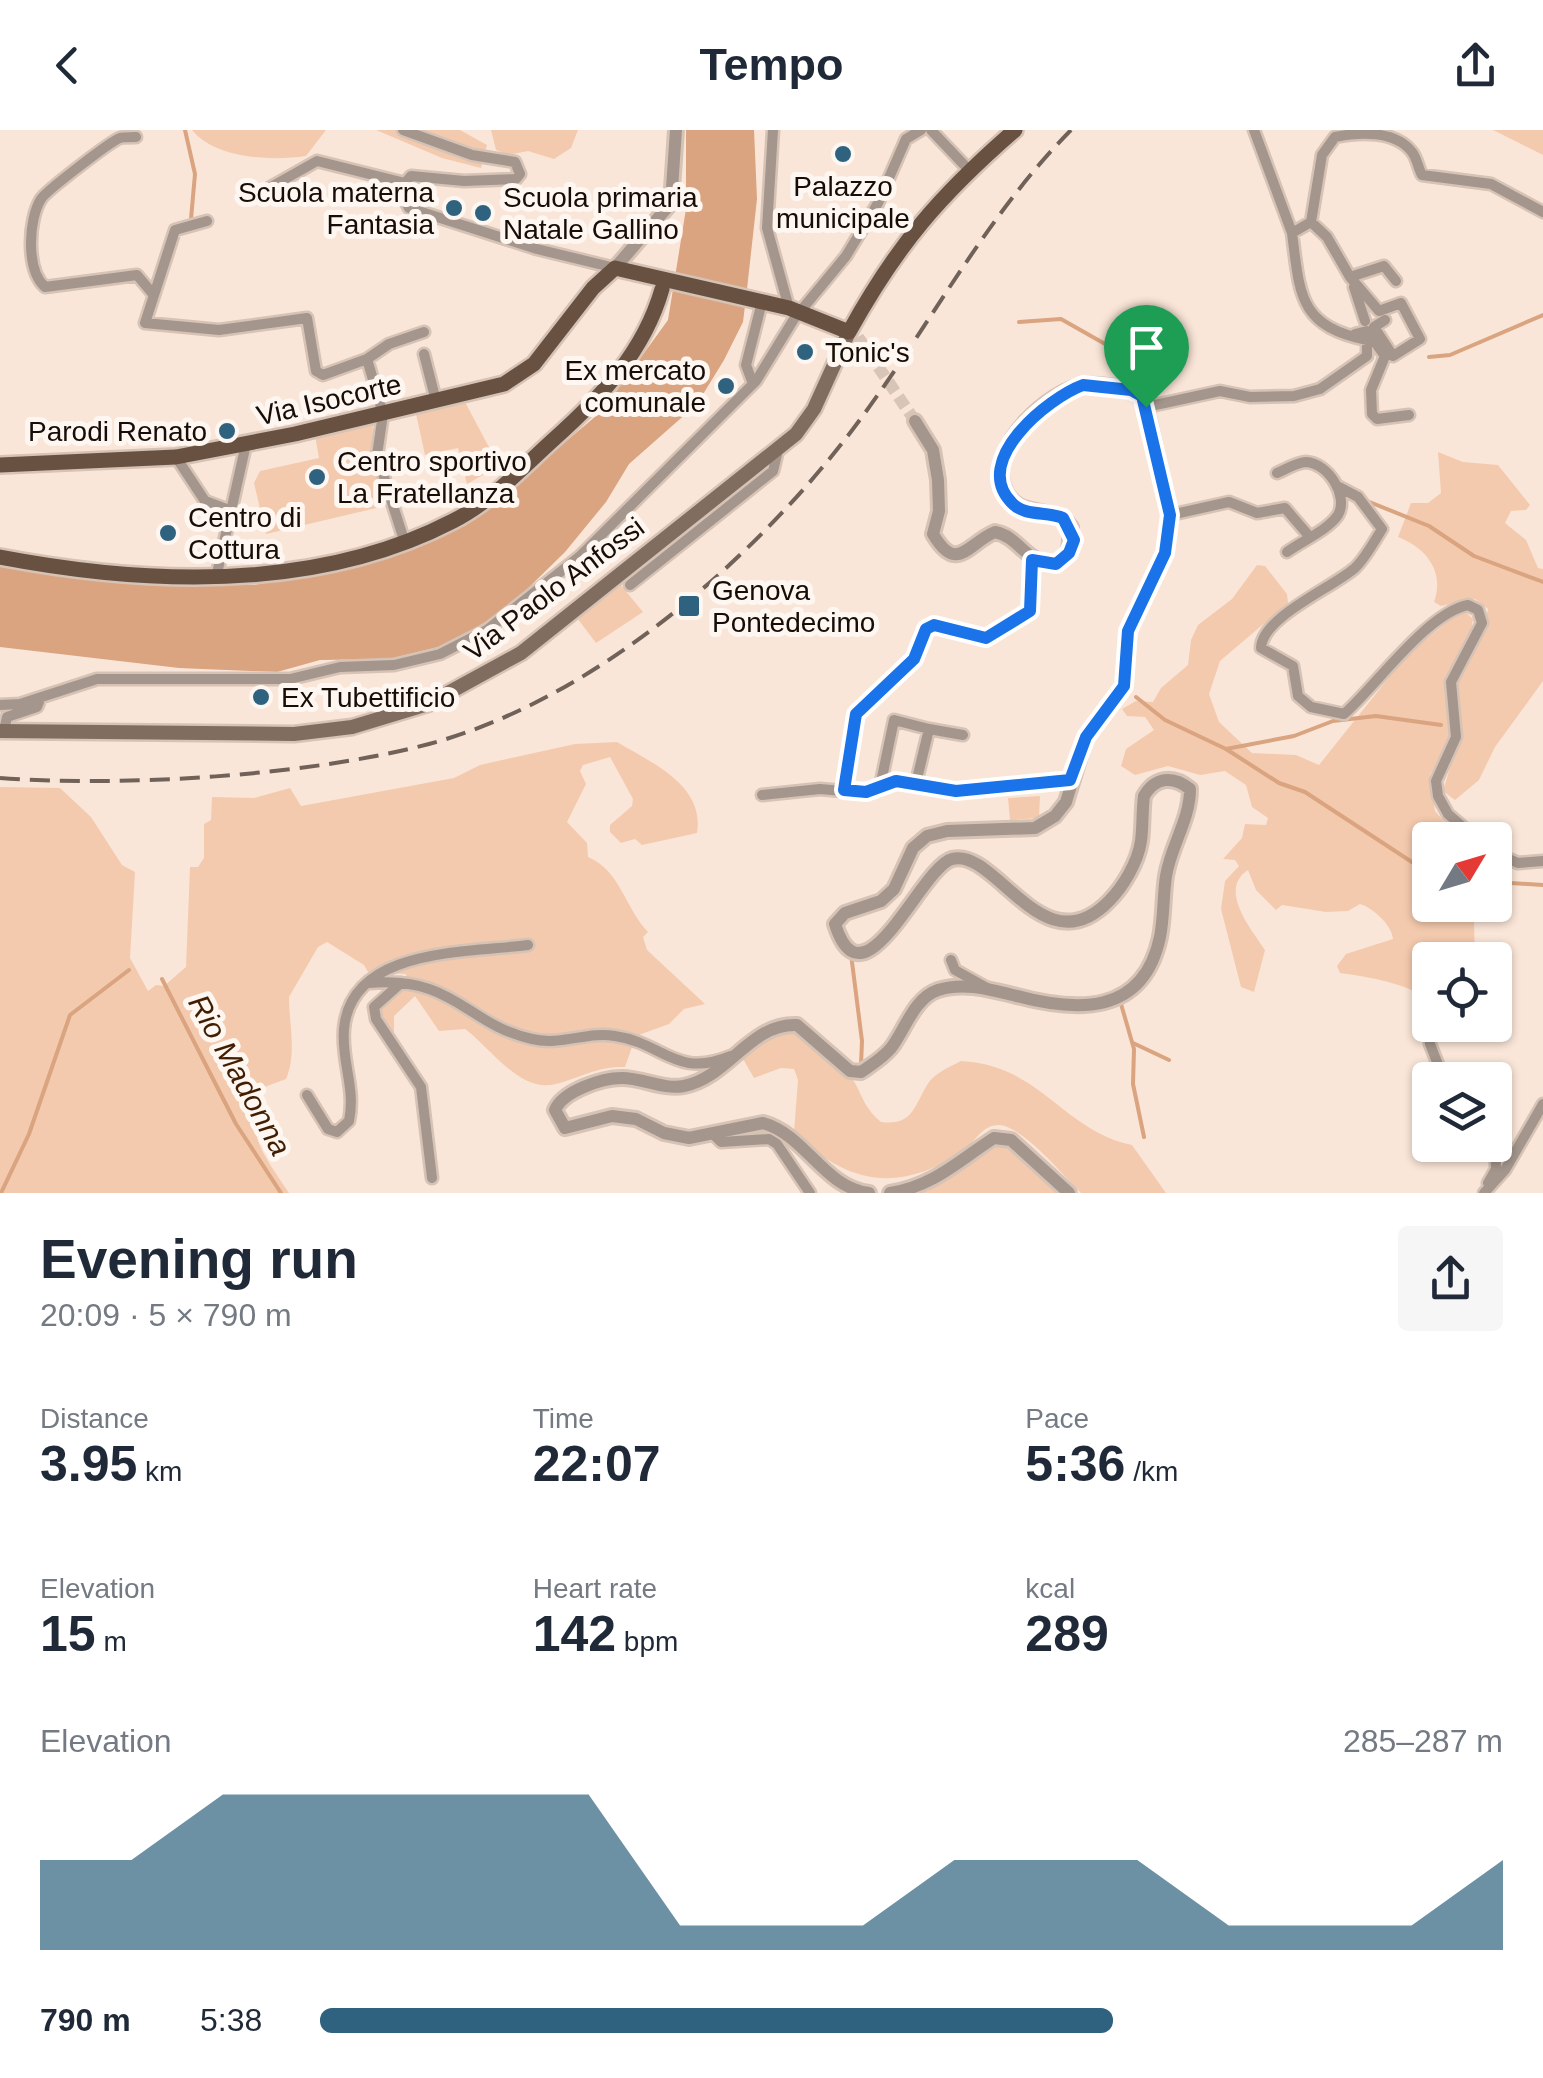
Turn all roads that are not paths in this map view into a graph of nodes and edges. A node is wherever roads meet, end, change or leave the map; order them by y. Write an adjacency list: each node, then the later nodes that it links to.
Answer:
1 (402, 130): 10 (street)
2 (676, 130): 16 (street)
3 (773, 130): 22 (street)
4 (921, 130): 22 (street)
5 (931, 130): 9 (street)
6 (1016, 130): 9 (main road, Via Paolo Anfossi)
7 (1254, 130): 15 (street)
8 (136, 137): 20 (street)
9 (969, 170): 26 (main road, Via Paolo Anfossi)
10 (401, 182): 11 (street); 16 (street)
11 (268, 188)
12 (1543, 212): 14 (street)
13 (207, 221): 20 (street)
14 (1311, 222): 15 (street); 17 (street)
15 (1292, 232): 27 (street)
16 (615, 268): 19 (main road); 32 (main road, Via Isocorte)
17 (1350, 277): 18 (street); 23 (street); 24 (street)
18 (1396, 282)
19 (668, 285): 21 (main road); 45 (main road)
20 (153, 294): 29 (street)
21 (762, 302): 22 (main road); 30 (street)
22 (801, 311): 26 (main road); 30 (street)
23 (1385, 320)
24 (1365, 321)
25 (424, 332): 29 (street)
26 (853, 335): 37 (main road, Via Paolo Anfossi)
27 (1348, 336): 31 (street); 34 (street)
28 (424, 354): 32 (street)
29 (368, 359): 33 (street)
30 (755, 382): 51 (street)
31 (1144, 400): 43 (street); 48 (street)
32 (436, 401): 33 (main road, Via Isocorte)
33 (383, 414): 36 (main road, Via Isocorte); 45 (street)
34 (1410, 415)
35 (915, 422): 48 (street)
36 (246, 444): 38 (main road, Via Isocorte); 42 (street)
37 (778, 449): 50 (street, Via Paolo Anfossi); 54 (main road, Via Paolo Anfossi)
38 (176, 456): 39 (main road, Via Isocorte); 42 (street)
39 (0, 465)
40 (1277, 473): 41 (street)
41 (1339, 487): 44 (street); 61 (street)
42 (229, 510): 49 (street)
43 (1170, 515): 44 (street); 56 (street)
44 (1309, 536): 46 (street)
45 (404, 540): 49 (main road)
46 (1287, 552)
47 (0, 557): 49 (main road)
48 (1032, 560): 59 (street)
49 (216, 578)
50 (630, 585)
51 (41, 697): 52 (street); 54 (street)
52 (0, 704)
53 (929, 729): 55 (street); 57 (street); 58 (street)
54 (2, 731)
55 (963, 735)
56 (1070, 780): 57 (street); 68 (street)
57 (916, 783): 58 (street)
58 (880, 787): 59 (street)
59 (844, 790): 60 (street)
60 (762, 795)
61 (1457, 822)
62 (1512, 860): 63 (street)
63 (1543, 862)
64 (528, 945): 67 (street)
65 (951, 960): 68 (street)
66 (402, 982): 67 (street); 69 (street); 74 (street)
67 (369, 983): 70 (street)
68 (990, 989): 69 (street)
69 (741, 1052): 72 (street)
70 (307, 1095)
71 (1543, 1104): 79 (street)
72 (713, 1134): 75 (street); 76 (street)
73 (1496, 1162): 79 (street)
74 (432, 1178)
75 (810, 1193)
76 (870, 1193)
77 (890, 1193): 78 (street)
78 (1069, 1193)
79 (1484, 1193)

